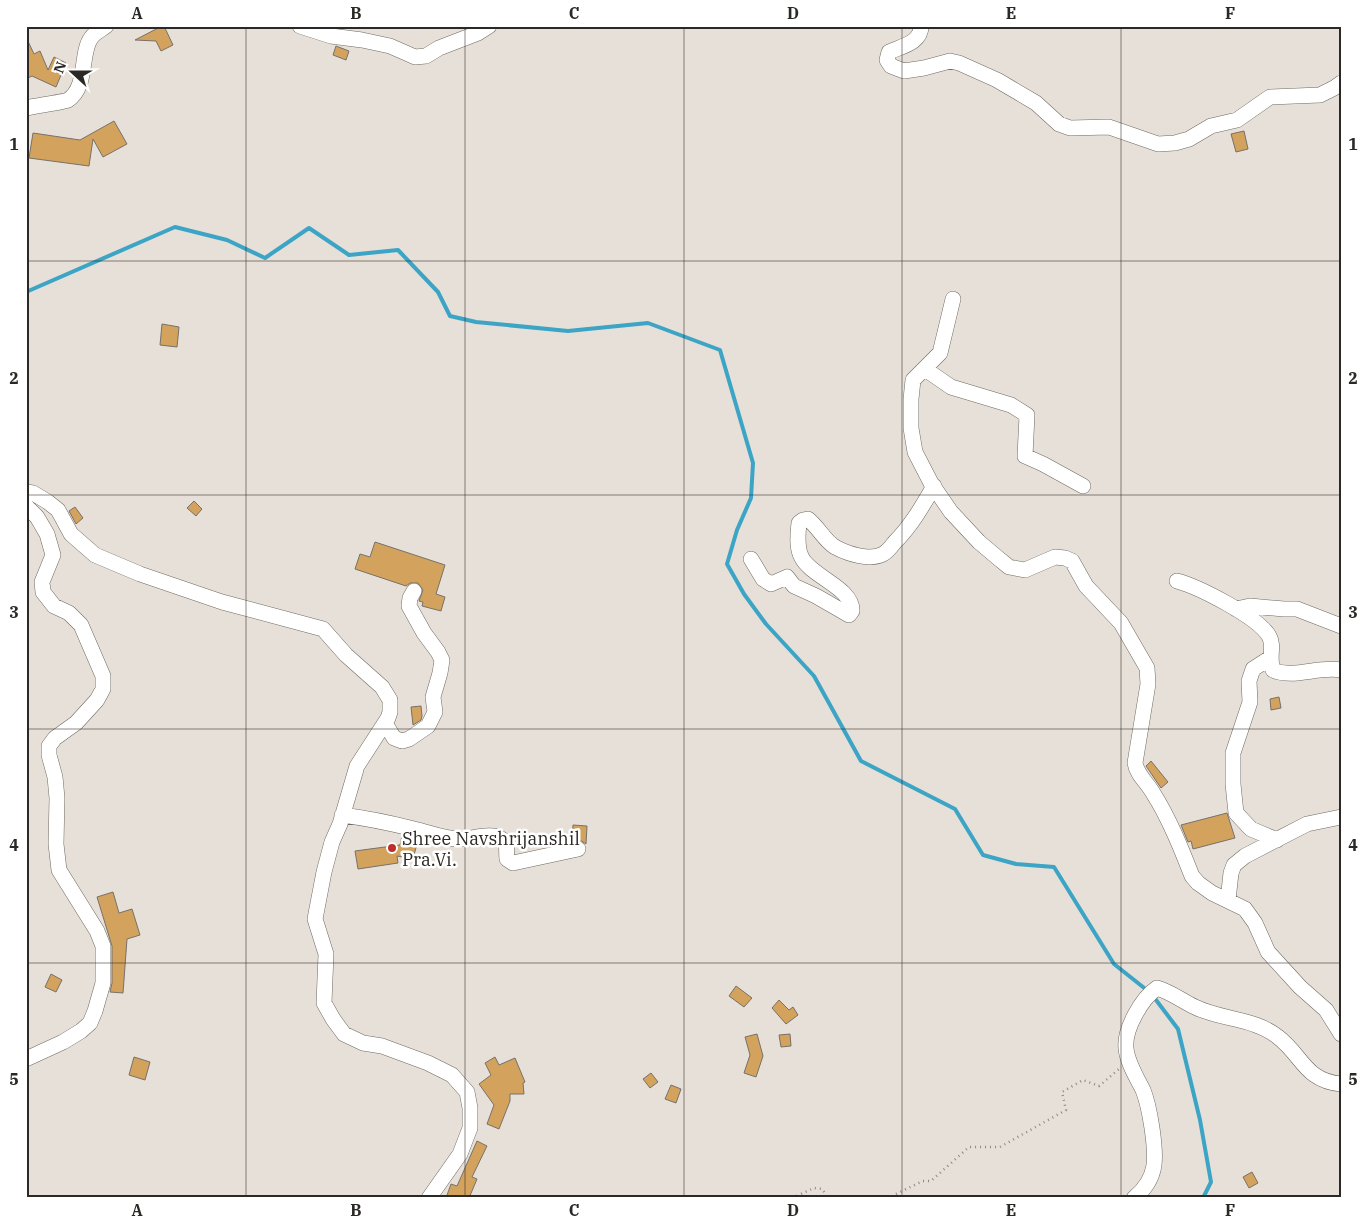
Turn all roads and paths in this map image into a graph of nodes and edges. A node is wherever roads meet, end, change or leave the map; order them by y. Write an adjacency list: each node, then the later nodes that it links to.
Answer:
1 (106, 26): 6 (street)
2 (300, 26): 3 (street)
3 (489, 26)
4 (921, 26): 5 (street)
5 (1341, 83)
6 (26, 108)
7 (953, 299): 8 (street)
8 (925, 369): 9 (street); 10 (street)
9 (934, 486): 13 (street); 25 (street)
10 (1083, 486)
11 (26, 492): 20 (street)
12 (26, 506): 27 (street)
13 (751, 559)
14 (1177, 581): 16 (street)
15 (414, 591): 20 (street)
16 (1236, 610): 17 (street); 18 (street)
17 (1341, 626)
18 (1270, 658): 19 (street); 23 (street)
19 (1341, 670)
20 (385, 723): 21 (street)
21 (342, 815): 24 (street); 30 (street)
22 (1341, 817): 23 (street)
23 (1277, 840): 25 (street)
24 (578, 849)
25 (1228, 900): 26 (street)
26 (1341, 1034)
27 (26, 1059)
28 (1130, 1059): 29 (street); 33 (path); 34 (street)
29 (1341, 1084)
30 (429, 1198)
31 (792, 1198): 32 (path)
32 (828, 1198)
33 (893, 1198)
34 (1134, 1198)

